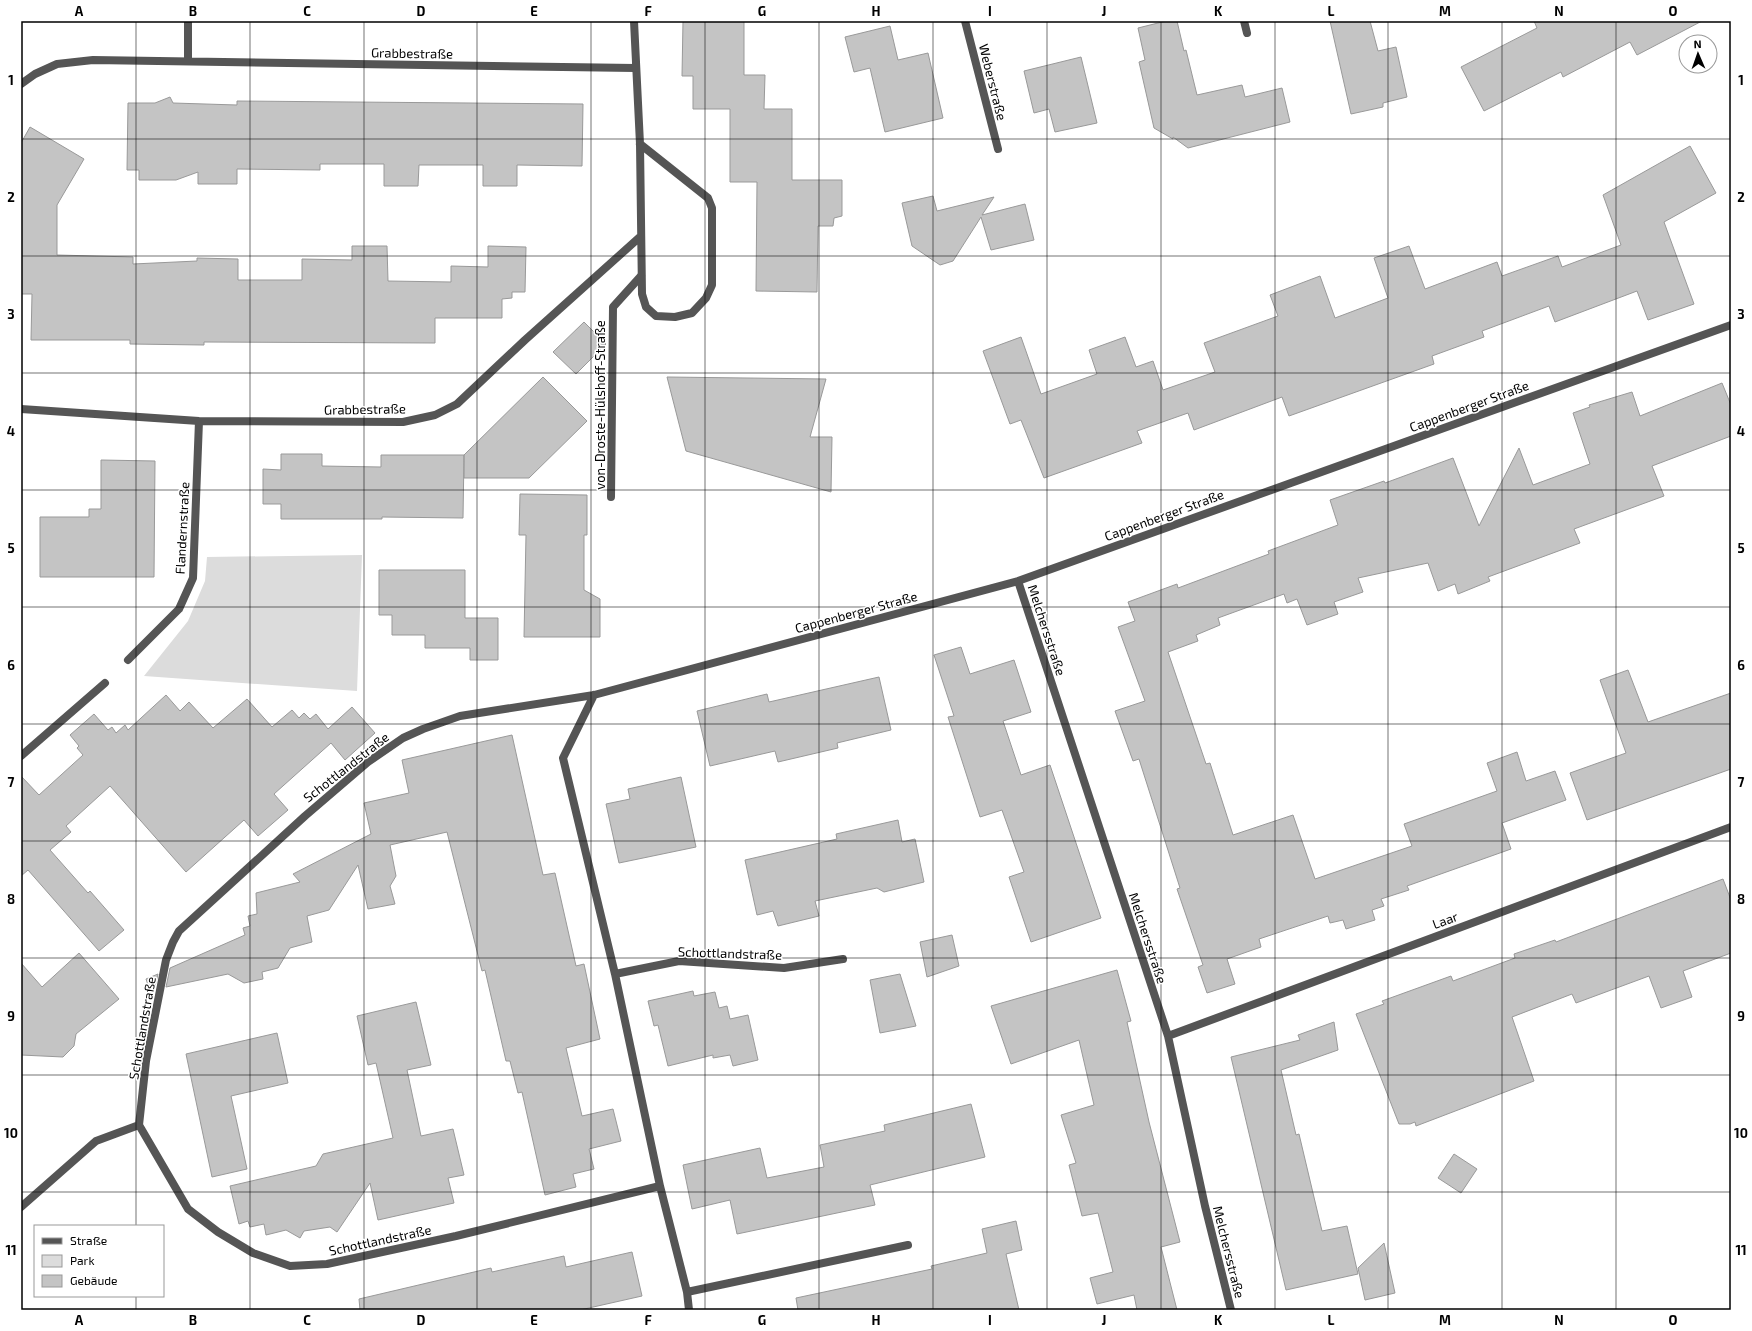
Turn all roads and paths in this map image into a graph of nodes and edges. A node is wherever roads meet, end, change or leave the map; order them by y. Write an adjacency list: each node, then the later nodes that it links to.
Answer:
1 (188, 21): 6 (street)
2 (634, 21): 7 (street)
3 (965, 21): 10 (street, Weberstraße)
4 (1244, 21): 5 (street)
5 (1247, 33)
6 (188, 61): 7 (street, Grabbestraße); 8 (street, Grabbestraße)
7 (635, 68): 9 (street)
8 (21, 84)
9 (640, 144): 11 (street); 12 (street)
10 (998, 148)
11 (641, 236): 12 (street); 15 (street, Grabbestraße)
12 (641, 276): 16 (street, von-Droste-Hülshoff-Straße)
13 (1731, 325): 17 (street, Cappenberger Straße)
14 (21, 409): 15 (street, Grabbestraße)
15 (199, 421): 18 (street, Flandernstraße)
16 (611, 497)
17 (1018, 581): 20 (street, Cappenberger Straße); 25 (street, Melchersstraße)
18 (128, 660)
19 (105, 683): 21 (street)
20 (594, 695): 24 (street); 26 (street, Schottlandstraße)
21 (21, 756)
22 (1731, 827): 25 (street, Laar)
23 (843, 959): 24 (street, Schottlandstraße)
24 (615, 974): 27 (street)
25 (1168, 1036): 32 (street, Melchersstraße)
26 (139, 1125): 27 (street, Schottlandstraße); 28 (street)
27 (660, 1186): 30 (street)
28 (21, 1207)
29 (908, 1245): 30 (street)
30 (687, 1292): 31 (street)
31 (689, 1310)
32 (1231, 1310)

